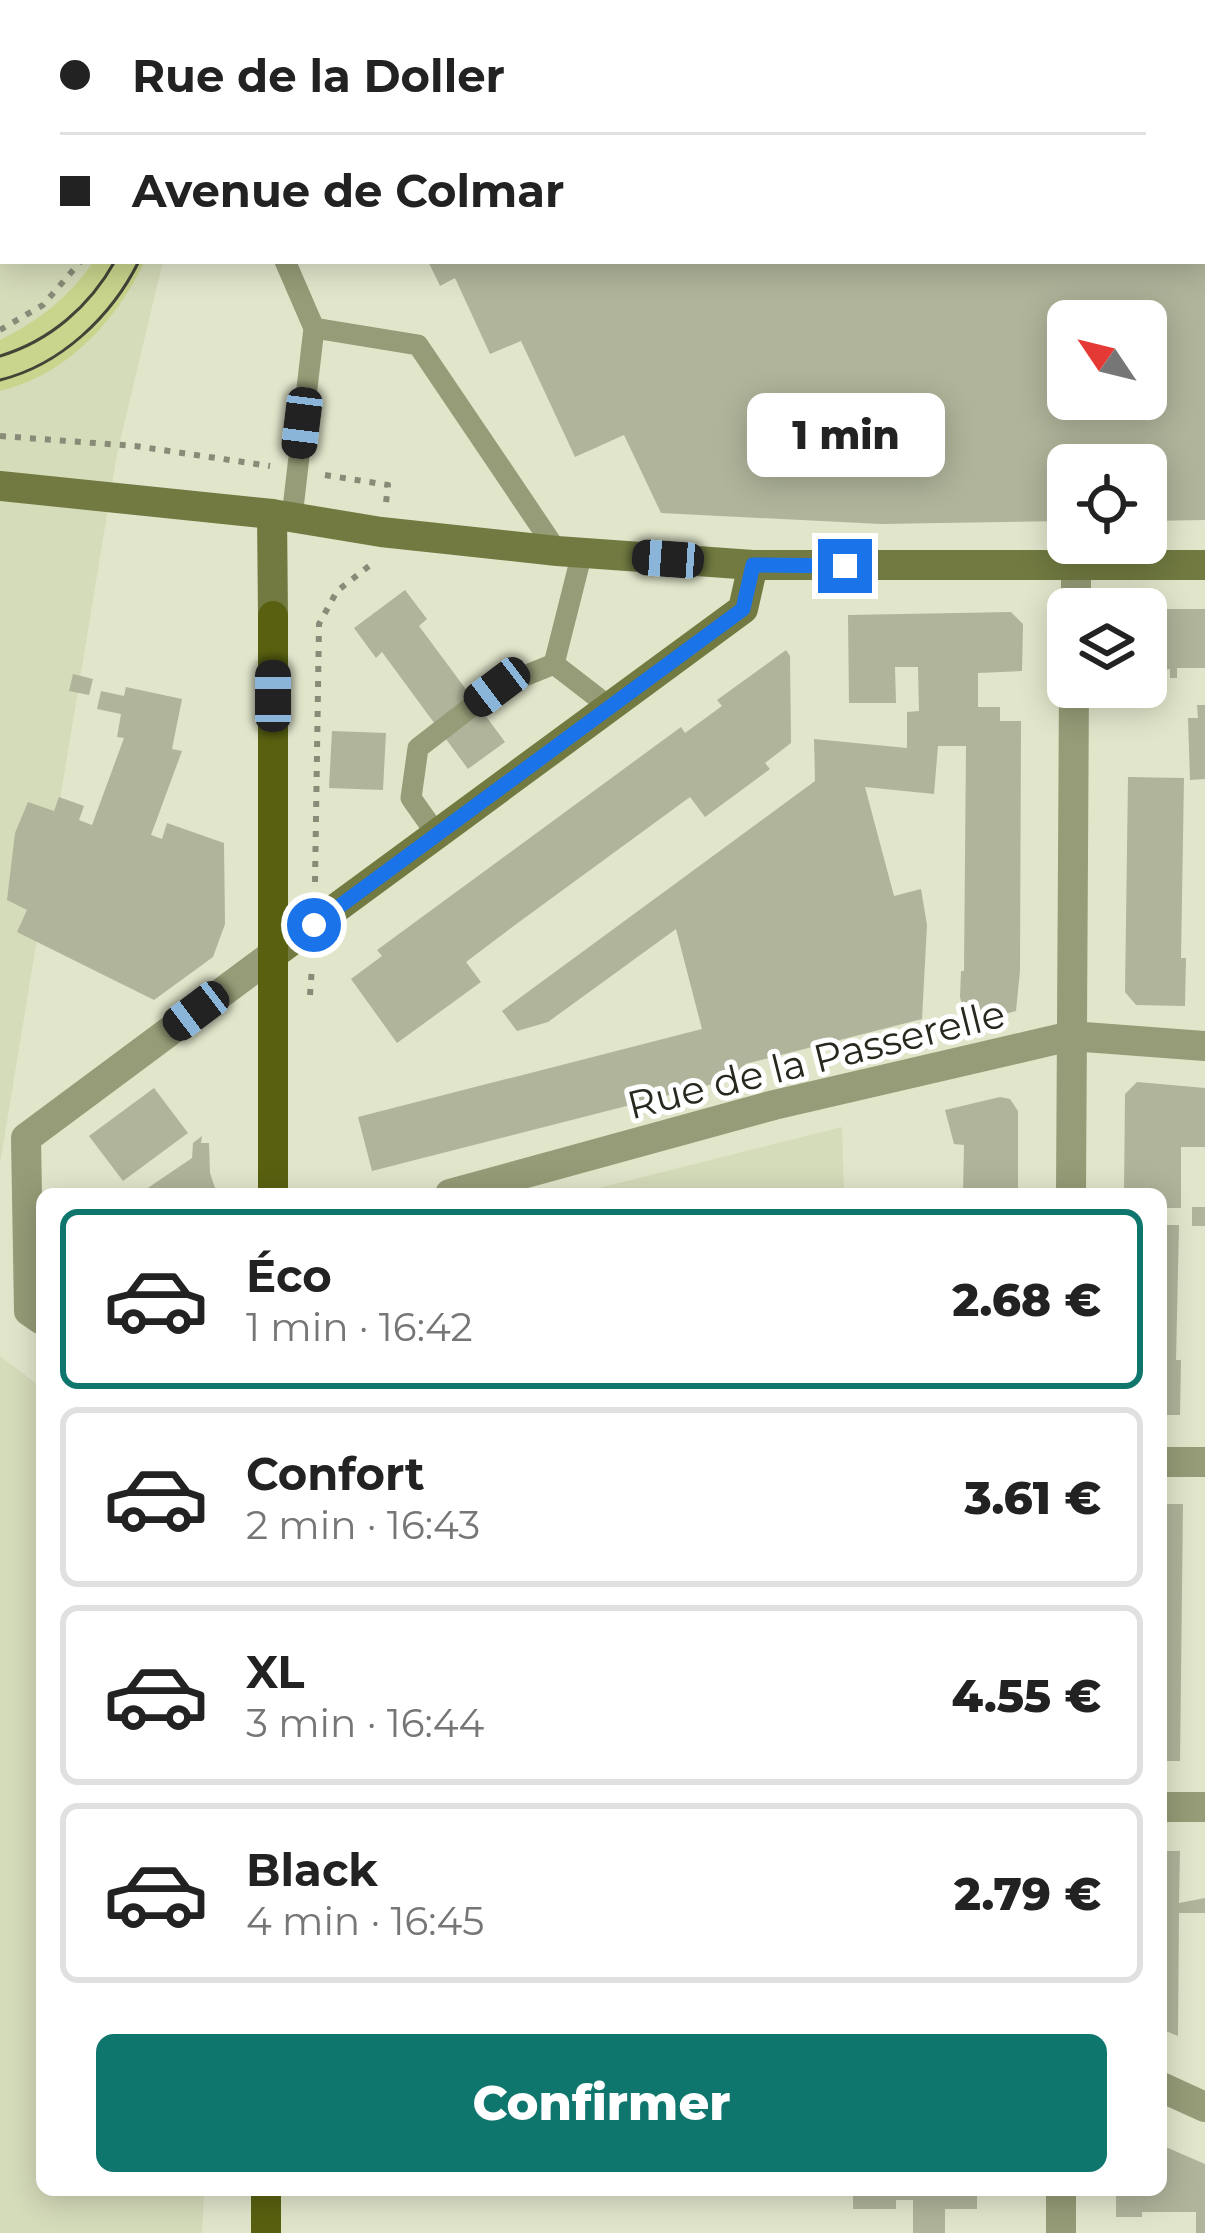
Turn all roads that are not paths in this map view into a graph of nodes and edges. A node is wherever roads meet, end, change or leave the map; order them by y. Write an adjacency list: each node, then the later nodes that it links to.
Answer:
1 (286, 264): 2 (lane)
2 (314, 328): 4 (lane); 5 (lane)
3 (0, 486): 4 (main road)
4 (282, 516): 5 (main road); 14 (main road)
5 (570, 552): 6 (main road); 10 (lane)
6 (753, 565): 8 (main road); 11 (main road)
7 (1205, 565): 8 (main road)
8 (1076, 566): 9 (street)
9 (1076, 588)
10 (554, 664): 11 (lane); 13 (lane)
11 (610, 708): 13 (main road)
12 (1074, 708): 15 (street)
13 (437, 835): 14 (main road)
14 (275, 953): 17 (main road); 20 (street)
15 (1071, 1036): 16 (street, Rue de la Passerelle); 18 (street, Rue de la Passerelle); 19 (street)
16 (1205, 1046)
17 (273, 1188)
18 (472, 1188)
19 (1071, 1188)
20 (36, 1316)
21 (1167, 1462): 22 (street)
22 (1205, 1462)
23 (1167, 1807): 24 (street)
24 (1205, 1808)
25 (1167, 2089): 26 (street)
26 (1205, 2107)
27 (266, 2196): 29 (main road)
28 (1061, 2196): 30 (street)
29 (266, 2233)
30 (1061, 2233)

